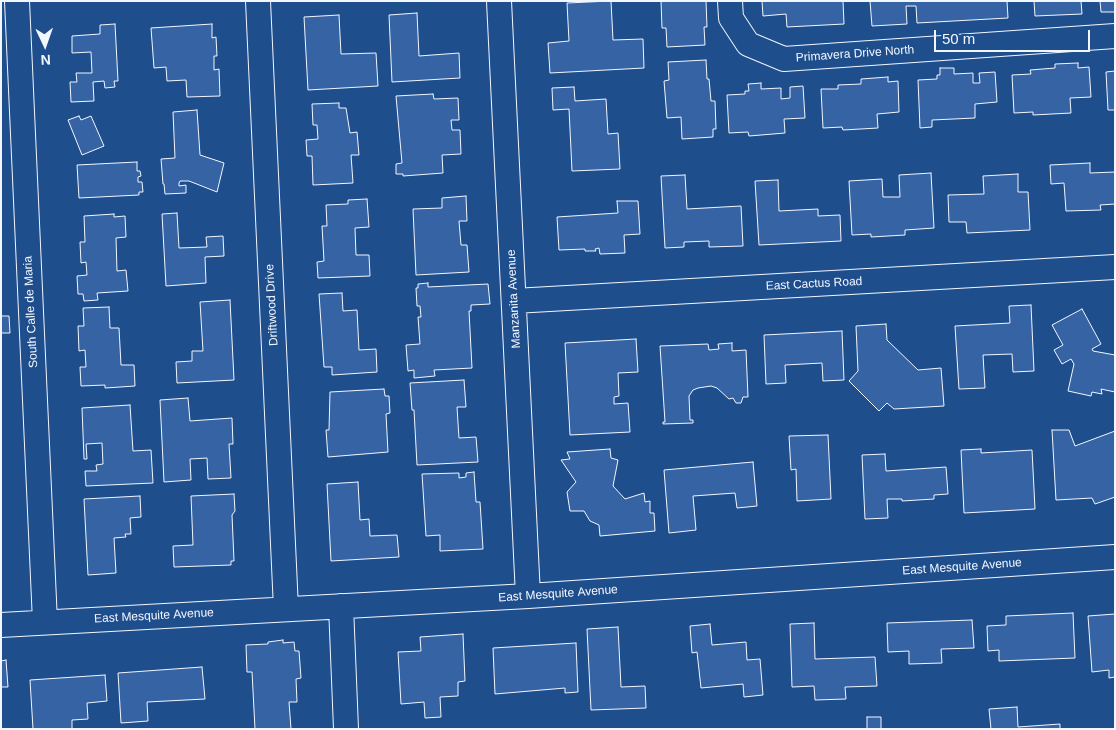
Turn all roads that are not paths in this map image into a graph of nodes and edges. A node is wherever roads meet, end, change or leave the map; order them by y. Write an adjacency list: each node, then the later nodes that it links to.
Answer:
1 (16, 1): 14 (street, South Calle de Maria)
2 (258, 1): 13 (street, Driftwood Drive)
3 (499, 1): 7 (street, Manzanita Avenue)
4 (730, 1): 5 (street, Primavera Drive North)
5 (1115, 36)
6 (1115, 268): 7 (street, East Cactus Road)
7 (514, 301): 11 (street, Manzanita Avenue)
8 (1115, 540): 10 (street)
9 (1115, 557): 10 (street, East Mesquite Avenue)
10 (1089, 558): 11 (street, East Mesquite Avenue)
11 (528, 596): 12 (street, East Mesquite Avenue)
12 (341, 606): 13 (street, East Mesquite Avenue); 16 (street)
13 (286, 609): 14 (street, East Mesquite Avenue)
14 (45, 622): 15 (street, East Mesquite Avenue)
15 (1, 624)
16 (346, 729)

